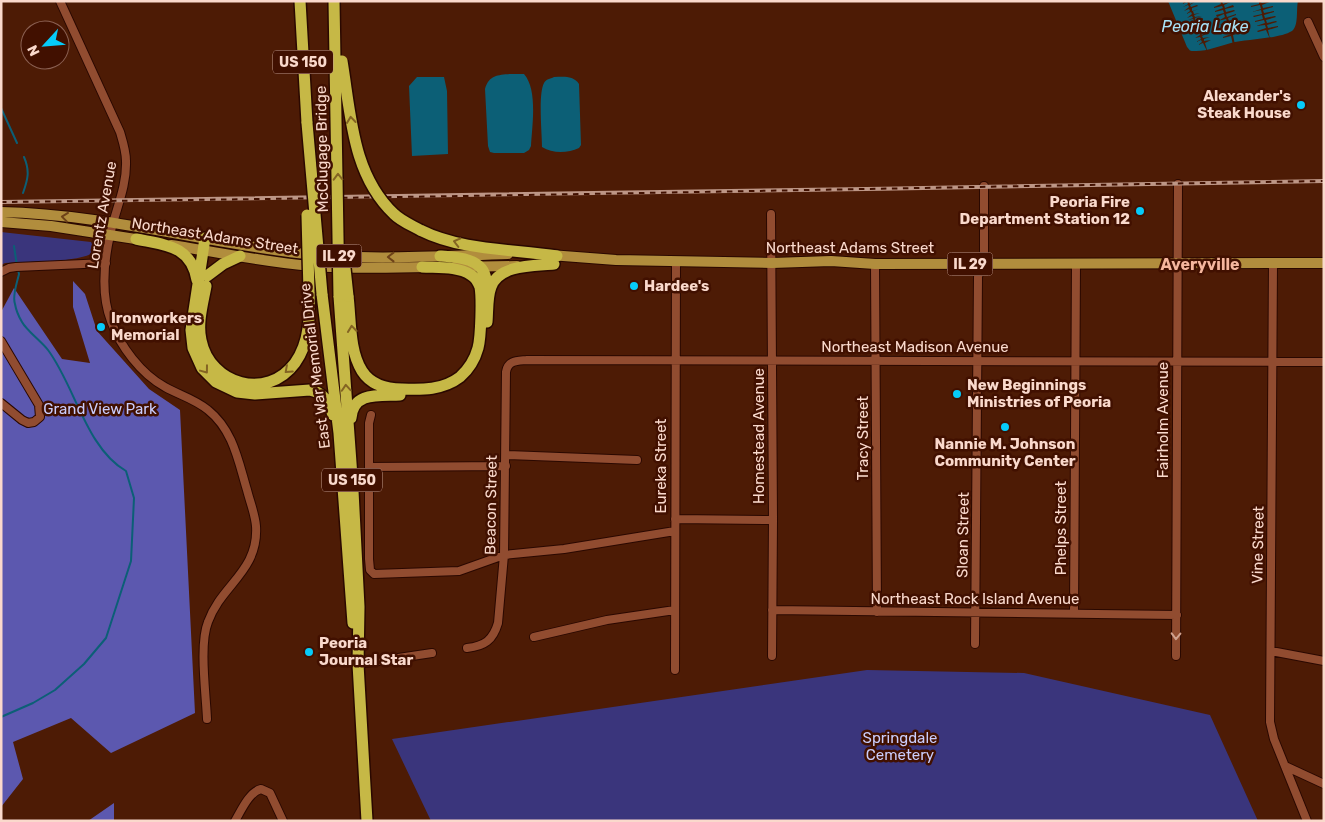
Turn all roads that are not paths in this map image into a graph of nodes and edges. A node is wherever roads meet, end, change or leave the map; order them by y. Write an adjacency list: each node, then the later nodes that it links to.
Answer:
1 (60, 1): 13 (street, Lorentz Avenue)
2 (300, 1): 7 (highway, McClugage Bridge / US 150)
3 (334, 1): 4 (highway, McClugage Bridge / US 150, bridge)
4 (335, 20): 19 (highway, one-way to 4, bridge); 34 (highway, McClugage Bridge / US 150, one-way to 4, bridge)
5 (1308, 22): 6 (street)
6 (1324, 57)
7 (307, 123): 32 (highway, one-way to 32, bridge); 50 (highway, East War Memorial Drive / US 150, bridge)
8 (1178, 184): 28 (street, Fairholm Avenue)
9 (984, 186): 26 (street, Sloan Street)
10 (1, 212): 13 (main road, IL 29, one-way to 10)
11 (771, 214): 22 (street, Homestead Avenue)
12 (1, 222): 14 (main road, IL 29)
13 (114, 223): 14 (street, Lorentz Avenue); 16 (main road, Northeast Adams Street / IL 29)
14 (110, 235): 15 (main road, Northeast Adams Street / IL 29); 21 (street, Lorentz Avenue)
15 (136, 239): 16 (main road, Northeast Adams Street / IL 29); 33 (highway)
16 (208, 245): 17 (main road, Northeast Adams Street / IL 29); 18 (main road, Northeast Adams Street / IL 29, one-way to 16); 32 (highway); 33 (highway)
17 (240, 256): 29 (main road, Northeast Adams Street / IL 29); 32 (highway)
18 (440, 256): 19 (main road, Northeast Adams Street / IL 29); 30 (highway)
19 (556, 260): 20 (main road, Northeast Adams Street / IL 29); 30 (main road, Northeast Adams Street / IL 29); 35 (highway)
20 (676, 262): 22 (main road, Northeast Adams Street / IL 29); 37 (street, Eureka Street)
21 (106, 263): 31 (street); 73 (street, Lorentz Avenue)
22 (772, 263): 25 (main road, Northeast Adams Street / IL 29); 38 (street, Homestead Avenue)
23 (1273, 263): 24 (main road, Northeast Adams Street / IL 29); 28 (main road, Northeast Adams Street / IL 29); 43 (street, Vine Street)
24 (1324, 263)
25 (875, 264): 26 (main road, Northeast Adams Street / IL 29); 39 (street, Tracy Street)
26 (981, 264): 27 (main road, Northeast Adams Street / IL 29); 40 (street, Sloan Street)
27 (1076, 264): 28 (main road, Northeast Adams Street / IL 29); 41 (street, Phelps Street)
28 (1178, 264): 42 (street, Fairholm Avenue)
29 (422, 267): 30 (main road, Northeast Adams Street / IL 29); 34 (highway, one-way to 34)
30 (480, 267): 35 (highway)
31 (1, 272)
32 (207, 276)
33 (197, 295): 50 (highway, one-way to 50)
34 (344, 296): 50 (highway, East War Memorial Drive / US 150, one-way to 34)
35 (485, 336): 50 (highway)
36 (1, 341): 46 (street)
37 (675, 359): 38 (street, Northeast Madison Avenue); 45 (street, Northeast Madison Avenue); 53 (street, Eureka Street)
38 (772, 360): 39 (street, Northeast Madison Avenue); 54 (street, Homestead Avenue)
39 (876, 360): 40 (street, Northeast Madison Avenue); 59 (street, Tracy Street)
40 (978, 362): 41 (street, Northeast Madison Avenue); 60 (street, Sloan Street)
41 (1075, 362): 42 (street, Northeast Madison Avenue); 61 (street, Phelps Street)
42 (1177, 362): 43 (street, Northeast Madison Avenue); 62 (street, Fairholm Avenue)
43 (1273, 362): 44 (street, Northeast Madison Avenue); 66 (street, Vine Street)
44 (1324, 362)
45 (508, 365): 48 (street, Beacon Street)
46 (1, 403)
47 (371, 415): 52 (street)
48 (506, 455): 49 (street); 51 (street, Beacon Street)
49 (637, 460)
50 (346, 462): 71 (highway, East War Memorial Drive / US 150)
51 (506, 466): 52 (street); 56 (street, Beacon Street)
52 (369, 467): 56 (street)
53 (675, 519): 54 (street); 55 (street, Eureka Street)
54 (773, 520): 58 (street, Homestead Avenue)
55 (675, 531): 56 (street); 57 (street, Eureka Street)
56 (504, 555): 65 (street, Beacon Street)
57 (675, 610): 63 (street); 72 (street, Eureka Street)
58 (772, 610): 59 (street, Northeast Rock Island Avenue); 68 (street, Homestead Avenue)
59 (877, 612): 60 (street, Northeast Rock Island Avenue)
60 (975, 613): 61 (street, Northeast Rock Island Avenue); 64 (street, Sloan Street)
61 (1074, 613): 62 (street, Northeast Rock Island Avenue)
62 (1176, 615): 69 (street, Fairholm Avenue, one-way to 69)
63 (534, 637)
64 (975, 644)
65 (467, 648)
66 (1271, 651): 70 (street); 74 (street, Vine Street)
67 (432, 653): 71 (street)
68 (772, 656)
69 (1176, 656)
70 (1324, 661)
71 (358, 664): 78 (highway, East War Memorial Drive / US 150)
72 (675, 670)
73 (207, 719)
74 (1286, 766): 75 (street); 79 (street, Vine Street)
75 (1324, 784)
76 (235, 821): 77 (street)
77 (283, 821)
78 (367, 821)
79 (1307, 821)

